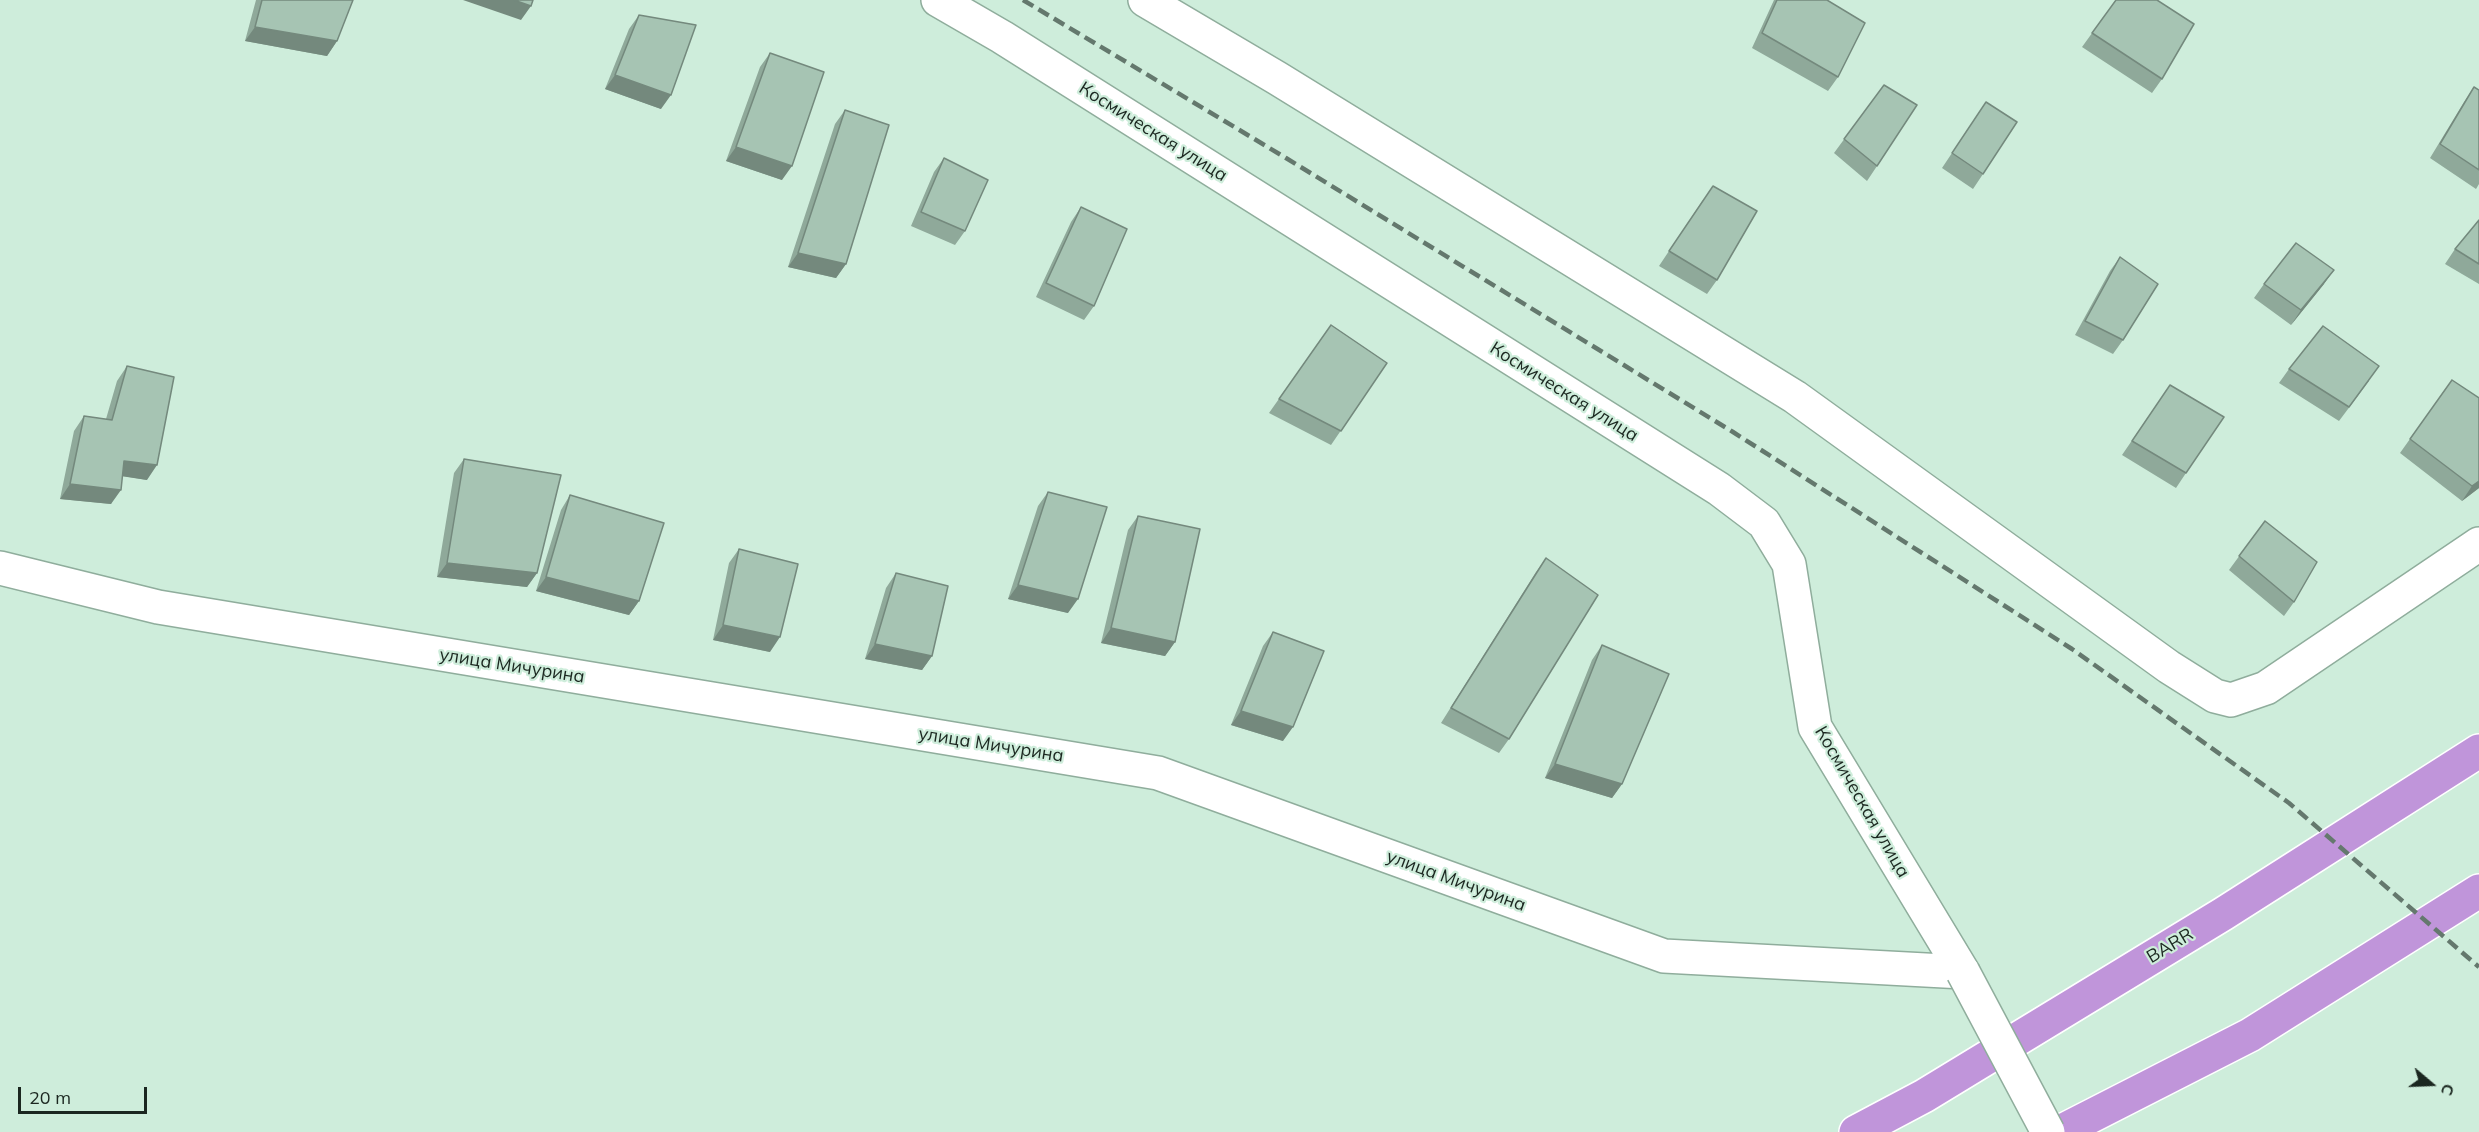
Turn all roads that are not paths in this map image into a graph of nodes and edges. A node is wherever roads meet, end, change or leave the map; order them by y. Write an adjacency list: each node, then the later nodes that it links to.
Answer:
1 (939, 0): 7 (street, Космическая улица)
2 (1145, 0): 3 (street)
3 (2479, 544)
4 (0, 568): 7 (street, улица Мичурина)
5 (2479, 751): 8 (highway, BARR)
6 (2479, 891): 10 (highway)
7 (1963, 972): 9 (street, Космическая улица, bridge)
8 (1856, 1132)
9 (2048, 1132)
10 (2060, 1132)

